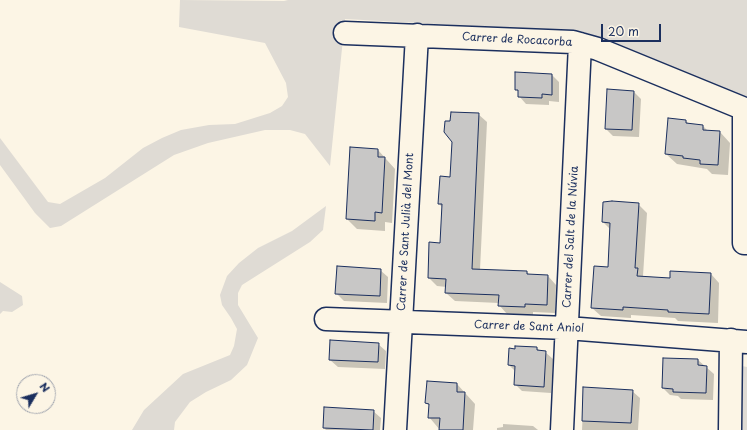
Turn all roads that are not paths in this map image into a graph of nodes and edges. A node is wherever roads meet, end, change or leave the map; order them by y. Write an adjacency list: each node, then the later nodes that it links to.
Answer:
1 (345, 33): 2 (street, Carrer de Rocacorba)
2 (417, 35): 3 (street, Carrer de Rocacorba); 7 (street, Carrer de Sant Julià del Mont)
3 (580, 44): 4 (street, Carrer de Rocacorba); 8 (street, Carrer del Salt de la Núvia)
4 (746, 110): 5 (street)
5 (747, 243)
6 (326, 319): 7 (street, Carrer de Sant Aniol)
7 (402, 322): 8 (street, Carrer de Sant Aniol); 10 (street, Carrer de Sant Julià del Mont)
8 (567, 328): 9 (street, Carrer de Sant Aniol); 11 (street, Carrer del Salt de la Núvia)
9 (739, 341): 12 (street)
10 (394, 430)
11 (562, 430)
12 (730, 430)

